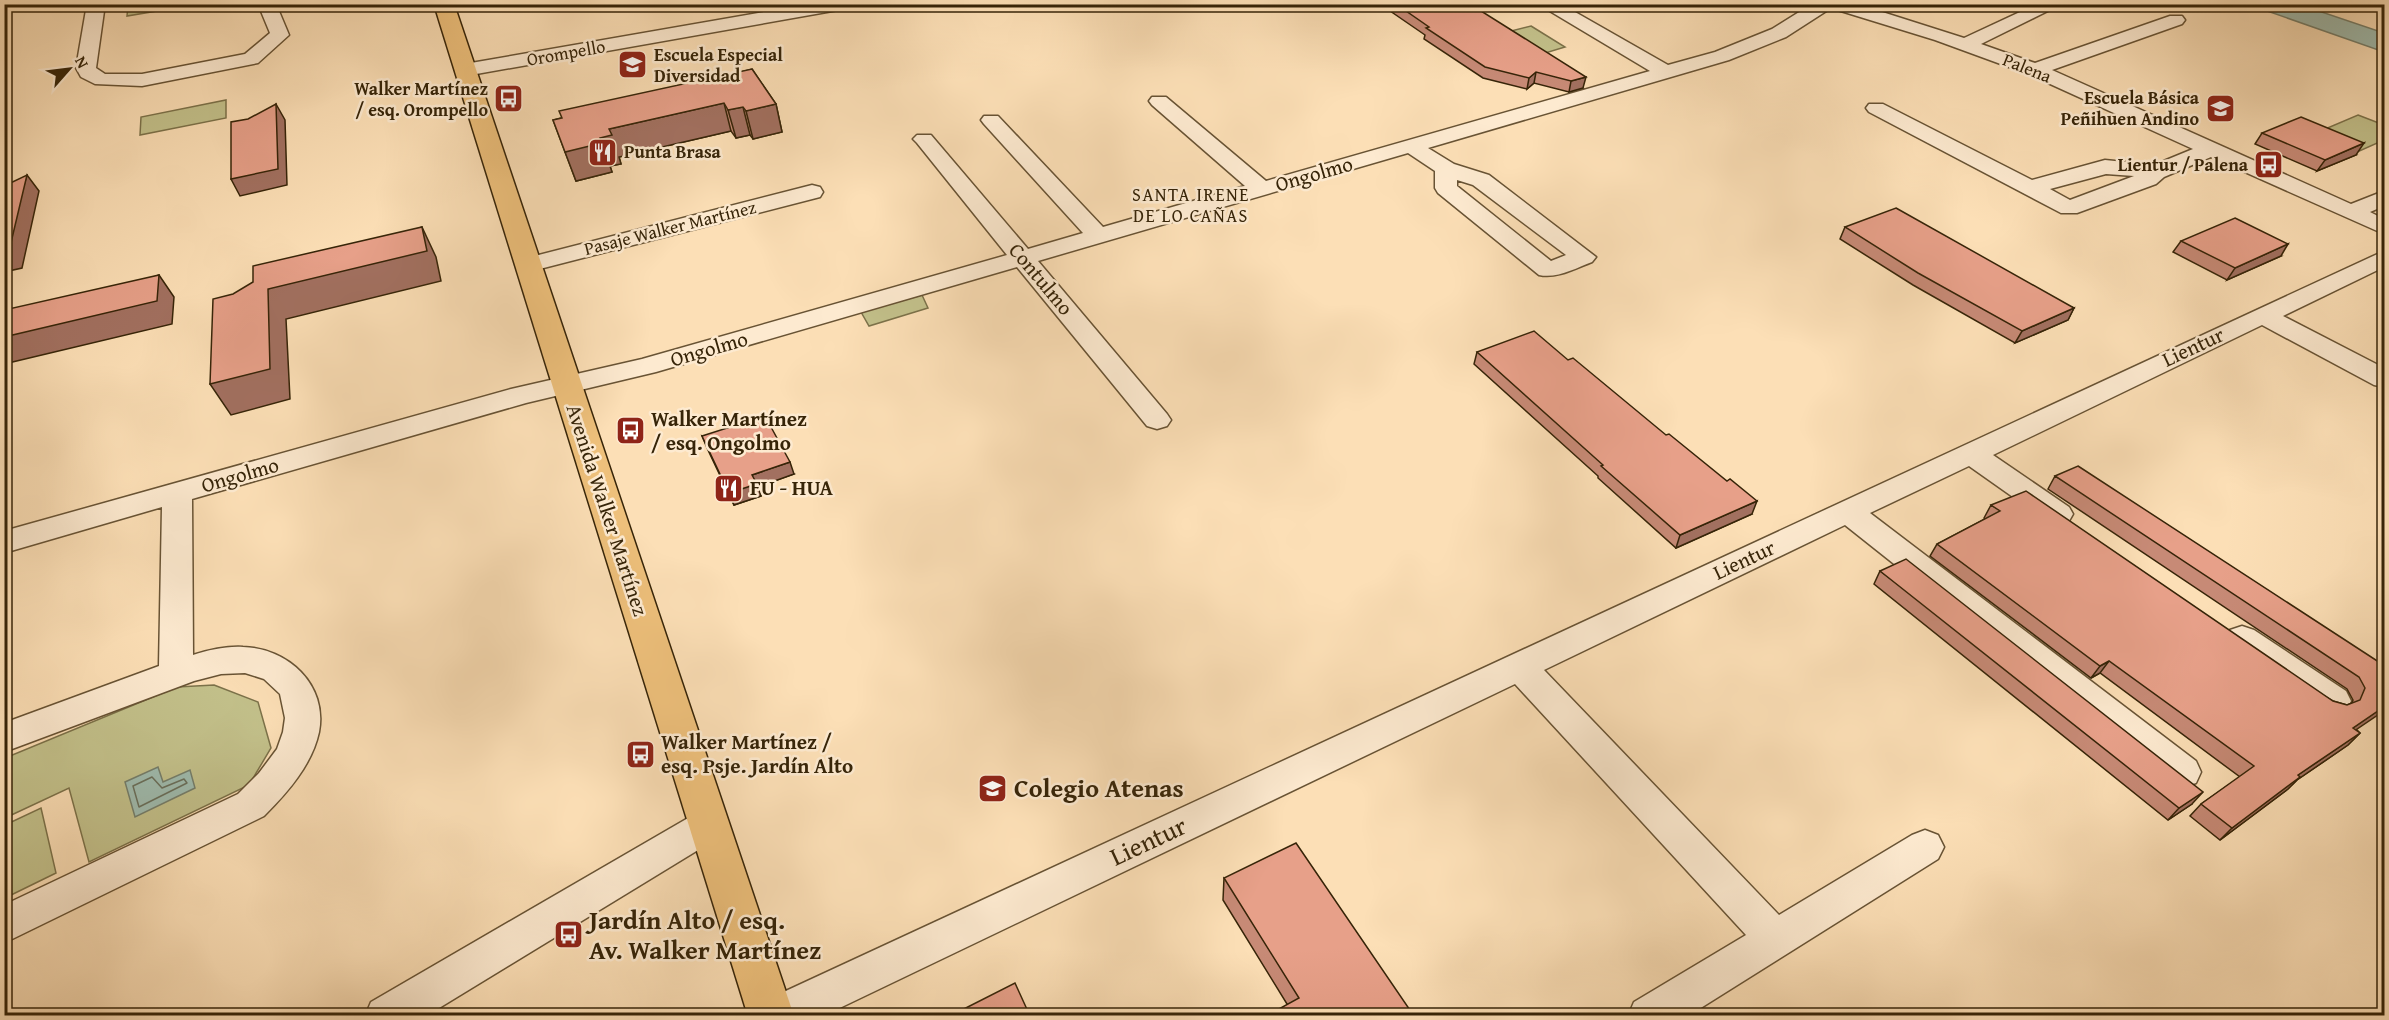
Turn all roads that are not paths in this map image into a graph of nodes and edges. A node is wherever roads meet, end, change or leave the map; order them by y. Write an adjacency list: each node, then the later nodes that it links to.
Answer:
1 (96, 4): 2 (street)
2 (267, 4)
3 (444, 4): 11 (main road, Avenida Walker Martínez)
4 (844, 4): 11 (street, Orompello)
5 (1547, 4): 13 (street)
6 (1825, 4): 13 (street, Ongolmo)
7 (1836, 4): 10 (street, Palena)
8 (2054, 4): 10 (street)
9 (2176, 20): 12 (street)
10 (1966, 44): 12 (street, Palena)
11 (465, 70): 31 (main road, Avenida Walker Martínez)
12 (2035, 70): 19 (street, Palena)
13 (1666, 72): 18 (street, Ongolmo)
14 (1160, 101): 23 (street)
15 (1876, 108): 22 (street)
16 (991, 120): 28 (street)
17 (924, 139): 29 (street, Contulmo)
18 (1411, 146): 20 (street); 23 (street, Ongolmo)
19 (2212, 149): 21 (street); 26 (street, Palena)
20 (1446, 169): 20 (street)
21 (2156, 172): 22 (street); 22 (street)
22 (2030, 188)
23 (1262, 189): 28 (street, Ongolmo)
24 (813, 192): 31 (street, Pasaje Walker Martínez)
25 (2385, 198): 26 (street)
26 (2352, 212): 27 (street, Palena)
27 (2385, 227)
28 (1099, 236): 29 (street, Ongolmo)
29 (1023, 258): 34 (street, Ongolmo); 35 (street, Contulmo)
30 (2385, 258): 32 (street, Lientur)
31 (528, 264): 34 (main road, Avenida Walker Martínez)
32 (2262, 315): 33 (street); 36 (street, Lientur)
33 (2385, 379)
34 (566, 385): 37 (street, Ongolmo); 47 (main road, Avenida Walker Martínez)
35 (1157, 420)
36 (1970, 453): 38 (street, Lientur); 39 (street)
37 (177, 493): 40 (street, Ongolmo); 43 (street)
38 (1847, 511): 42 (street, Lientur); 46 (street)
39 (2086, 532)
40 (4, 542)
41 (2215, 620): 44 (street)
42 (1519, 666): 50 (street); 53 (street, Lientur)
43 (176, 674): 45 (street); 49 (street)
44 (2334, 701)
45 (4, 738)
46 (2182, 772)
47 (708, 825): 51 (street); 52 (main road, Avenida Walker Martínez)
48 (1925, 846): 50 (street)
49 (4, 925)
50 (1775, 938): 54 (street)
51 (386, 1016)
52 (771, 1016)
53 (777, 1016)
54 (1649, 1016)

